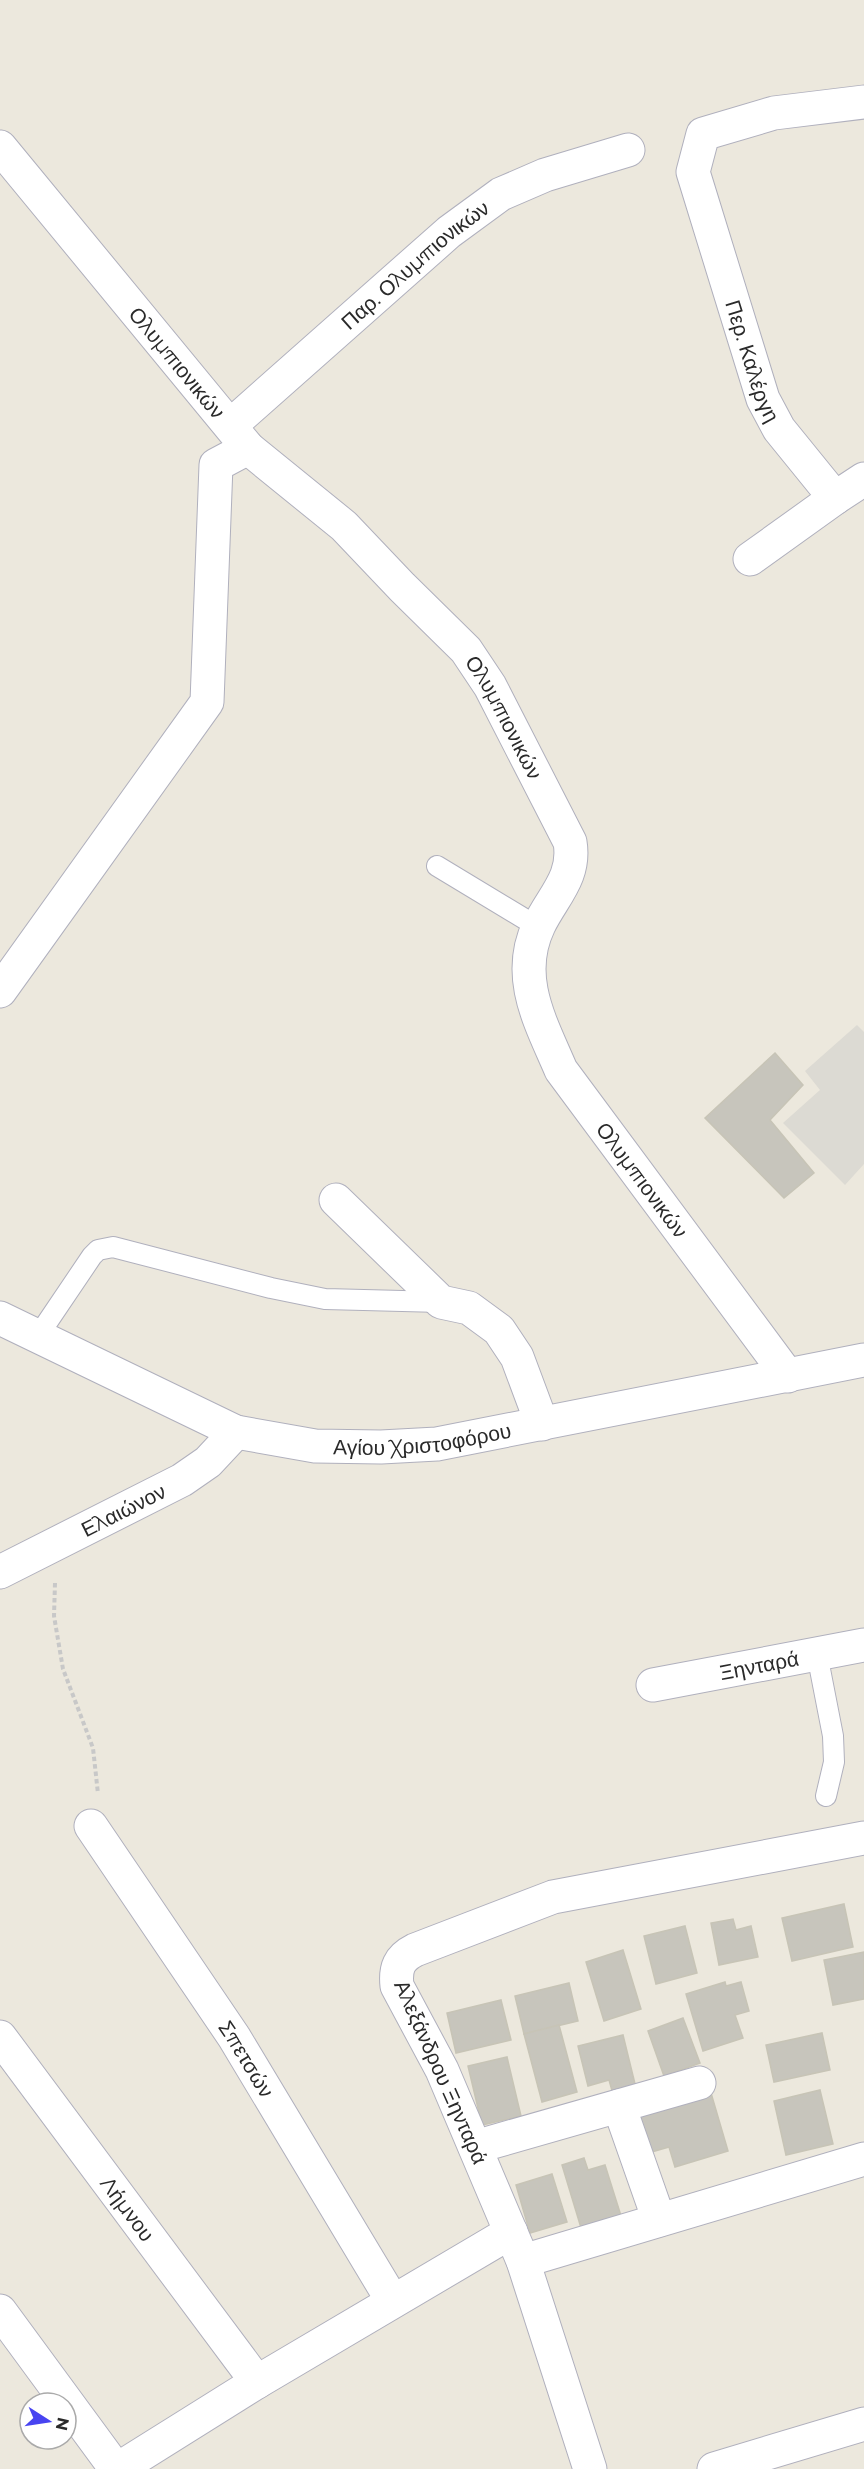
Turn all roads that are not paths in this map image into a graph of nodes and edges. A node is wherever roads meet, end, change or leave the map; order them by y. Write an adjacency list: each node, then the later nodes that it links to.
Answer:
1 (864, 102): 6 (street, Περ. Καλέργη)
2 (0, 147): 4 (street, Ολυμπιονικών)
3 (628, 150): 4 (street, Παρ. Ολυμπιονικών)
4 (239, 437): 9 (street, Ολυμπιονικών); 10 (street, Παρ. Ολυμπιονικών)
5 (864, 479): 6 (street)
6 (836, 498): 7 (street)
7 (750, 559)
8 (437, 866): 9 (lane)
9 (538, 927): 16 (street, Ολυμπιονικών)
10 (0, 991)
11 (336, 1200): 12 (street)
12 (441, 1302): 14 (lane); 17 (street)
13 (0, 1318): 14 (street, Αγίου Χριστοφόρου)
14 (38, 1336): 18 (street, Αγίου Χριστοφόρου)
15 (864, 1360): 16 (street, Αγίου Χριστοφόρου)
16 (788, 1376): 17 (street, Αγίου Χριστοφόρου)
17 (542, 1424): 18 (street, Αγίου Χριστοφόρου)
18 (236, 1432): 19 (street, Ελαιώνον)
19 (0, 1572)
20 (864, 1645): 21 (street, Ξηνταρά)
21 (817, 1654): 22 (street, Ξηνταρά); 23 (lane)
22 (653, 1685)
23 (825, 1796)
24 (91, 1826): 33 (street, Σπετσών)
25 (864, 1838): 29 (street, Αλεξάνδρου Ξηνταρά)
26 (0, 2037): 35 (street, Λήμνου)
27 (699, 2083): 28 (street)
28 (619, 2106): 29 (street); 31 (street)
29 (475, 2147): 32 (street, Αλεξάνδρου Ξηνταρά)
30 (864, 2159): 31 (street)
31 (659, 2220): 32 (street)
32 (517, 2246): 33 (street); 38 (street, Αλεξάνδρου Ξηνταρά)
33 (392, 2300): 35 (street)
34 (0, 2311): 37 (street)
35 (257, 2382): 37 (street)
36 (864, 2424): 39 (street)
37 (117, 2469)
38 (590, 2469)
39 (714, 2469)

